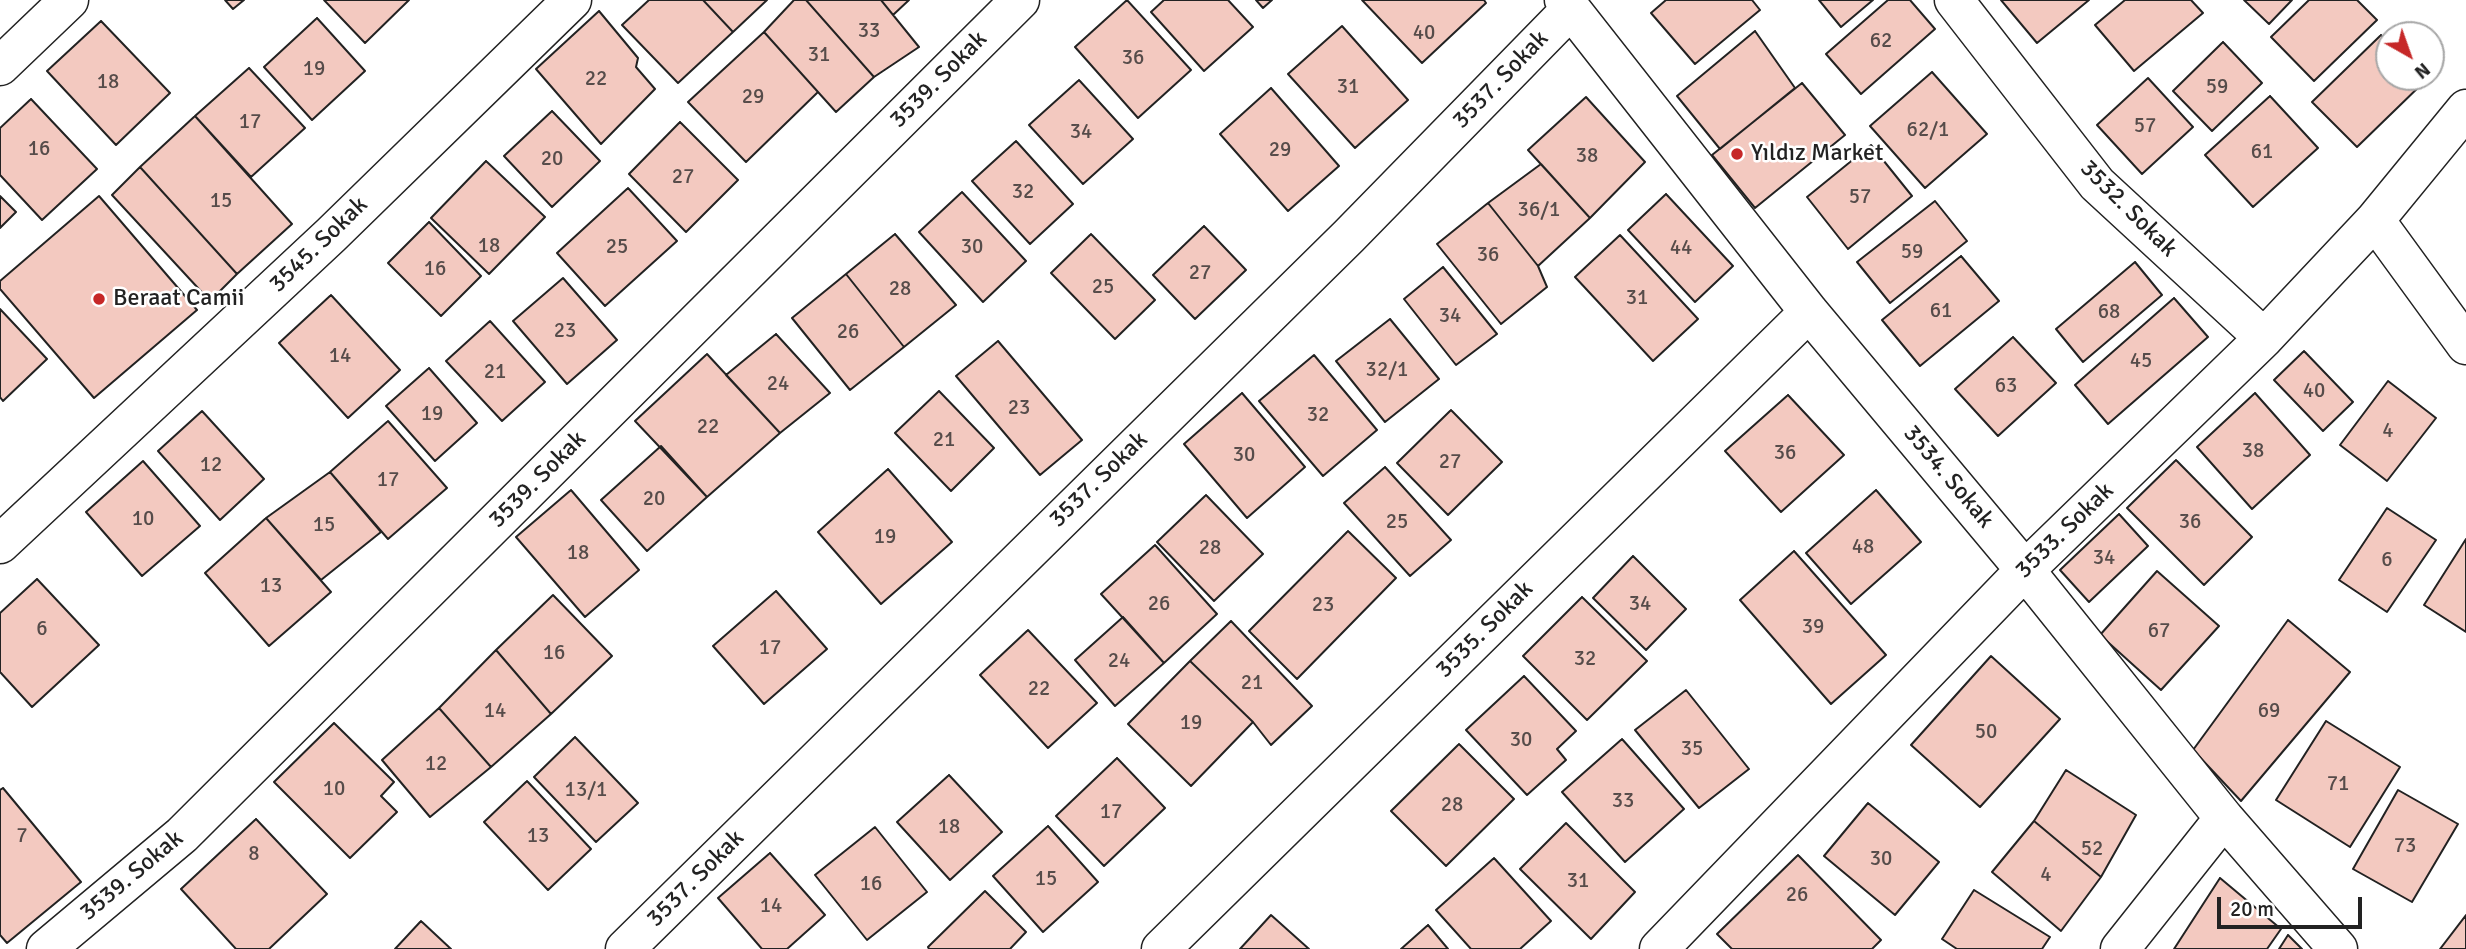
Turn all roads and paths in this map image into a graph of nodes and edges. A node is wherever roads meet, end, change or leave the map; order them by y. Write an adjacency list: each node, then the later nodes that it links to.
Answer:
1 (69, 0): 6 (street)
2 (572, 0): 12 (street, 3545. Sokak)
3 (1020, 0): 15 (street, 3539. Sokak)
4 (1954, 0): 10 (street, 3532. Sokak)
5 (1568, 5): 9 (street, 3534. Sokak); 16 (street, 3537. Sokak)
6 (0, 66)
7 (2466, 109): 8 (street, 3533. Sokak)
8 (2375, 220): 10 (street, 3533. Sokak); 11 (street)
9 (1809, 312): 13 (street, 3534. Sokak); 17 (street, 3535. Sokak)
10 (2264, 338): 13 (street, 3533. Sokak)
11 (2466, 345)
12 (0, 544)
13 (2025, 570): 14 (street, 3534. Sokak); 18 (street, 3533. Sokak)
14 (2224, 818): 19 (street); 20 (street, 3534. Sokak)
15 (46, 949)
16 (625, 949)
17 (1161, 949)
18 (1658, 949)
19 (2120, 949)
20 (2338, 949)

